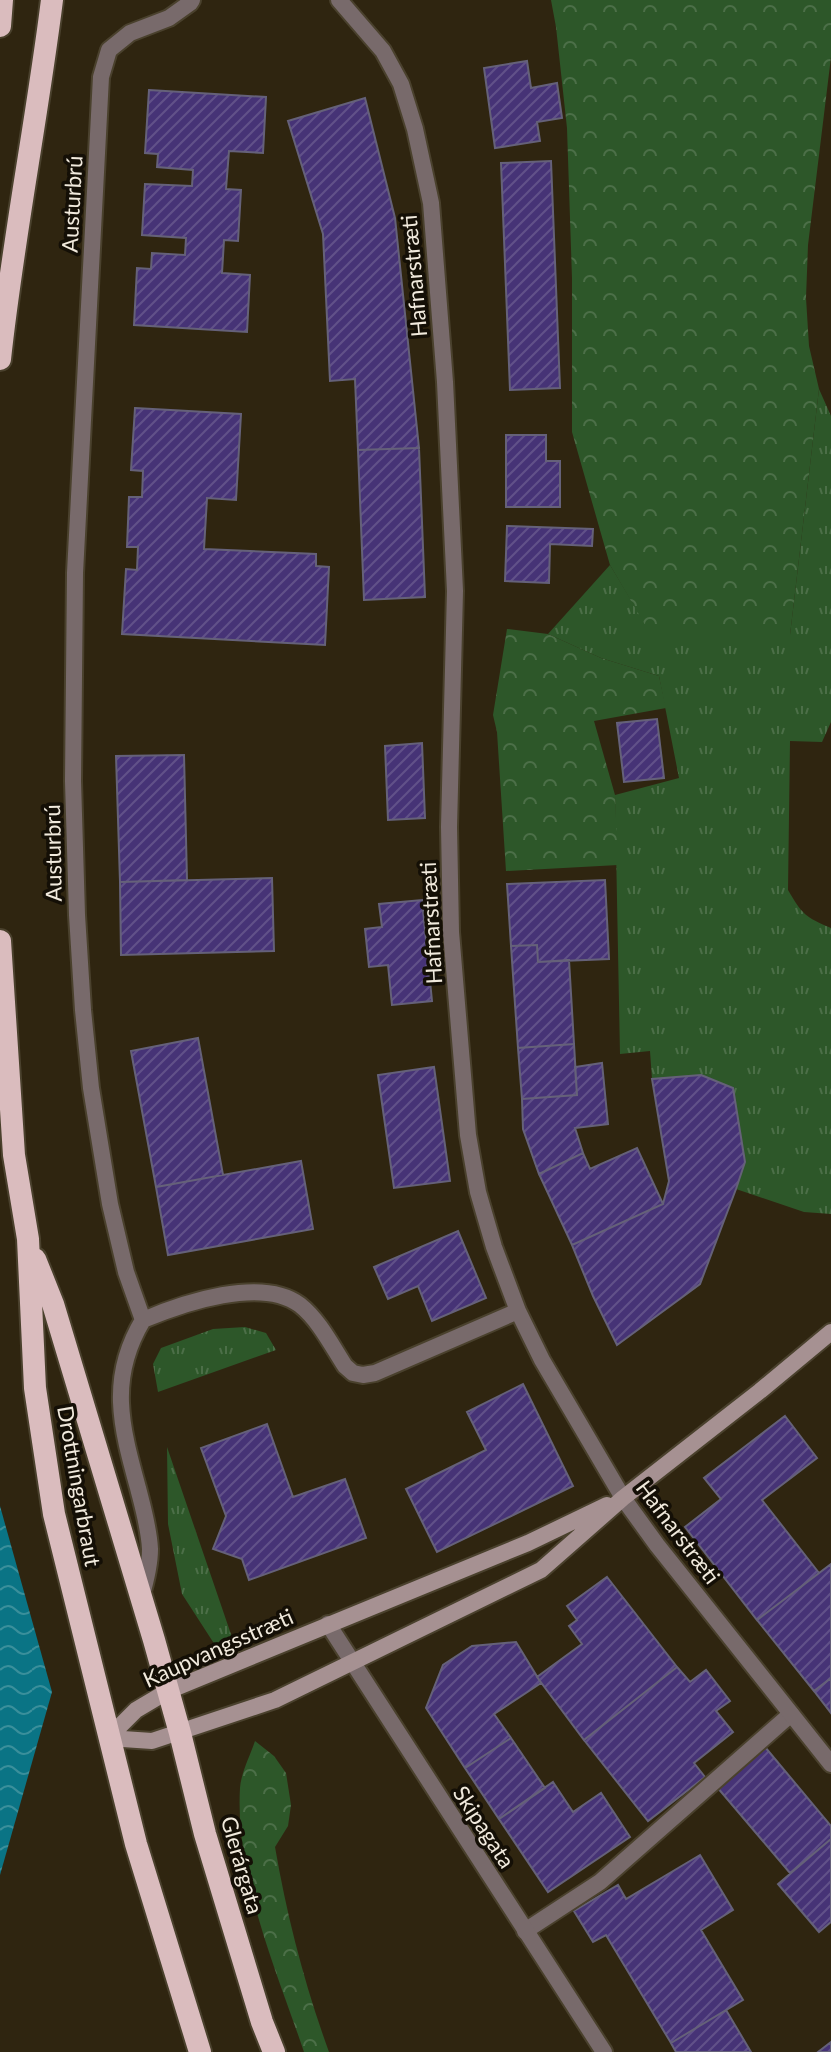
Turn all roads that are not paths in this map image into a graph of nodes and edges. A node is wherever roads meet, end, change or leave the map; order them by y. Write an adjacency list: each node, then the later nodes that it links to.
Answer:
1 (2, 0): 5 (highway)
2 (52, 0): 6 (highway)
3 (192, 0): 10 (street, Austurbrú)
4 (348, 3): 9 (street, Hafnarstræti)
5 (0, 26)
6 (0, 359)
7 (0, 941): 8 (highway, Drottningarbraut)
8 (28, 1239): 13 (highway, Drottningarbraut); 19 (highway, Drottningarbraut)
9 (518, 1311): 10 (street); 12 (street, Hafnarstræti)
10 (143, 1320): 13 (street, Drottningarbraut)
11 (831, 1332): 12 (main road, Kaupvangsstræti)
12 (623, 1498): 14 (main road, Kaupvangsstræti); 15 (main road, Kaupvangsstræti); 17 (street, Hafnarstræti)
13 (141, 1598): 16 (highway, Drottningarbraut)
14 (328, 1624): 15 (street, Skipagata); 16 (main road, Kaupvangsstræti)
15 (353, 1662): 18 (main road, Kaupvangsstræti); 21 (street, Skipagata)
16 (168, 1691): 18 (highway, Glerárgata); 19 (main road, Kaupvangsstræti)
17 (791, 1714): 20 (street, Hafnarstræti); 21 (street)
18 (180, 1733): 19 (main road, Kaupvangsstræti); 23 (highway, Glerárgata)
19 (108, 1738): 22 (highway)
20 (831, 1764)
21 (525, 1931): 24 (street, Skipagata)
22 (200, 2052)
23 (274, 2052)
24 (604, 2052)

